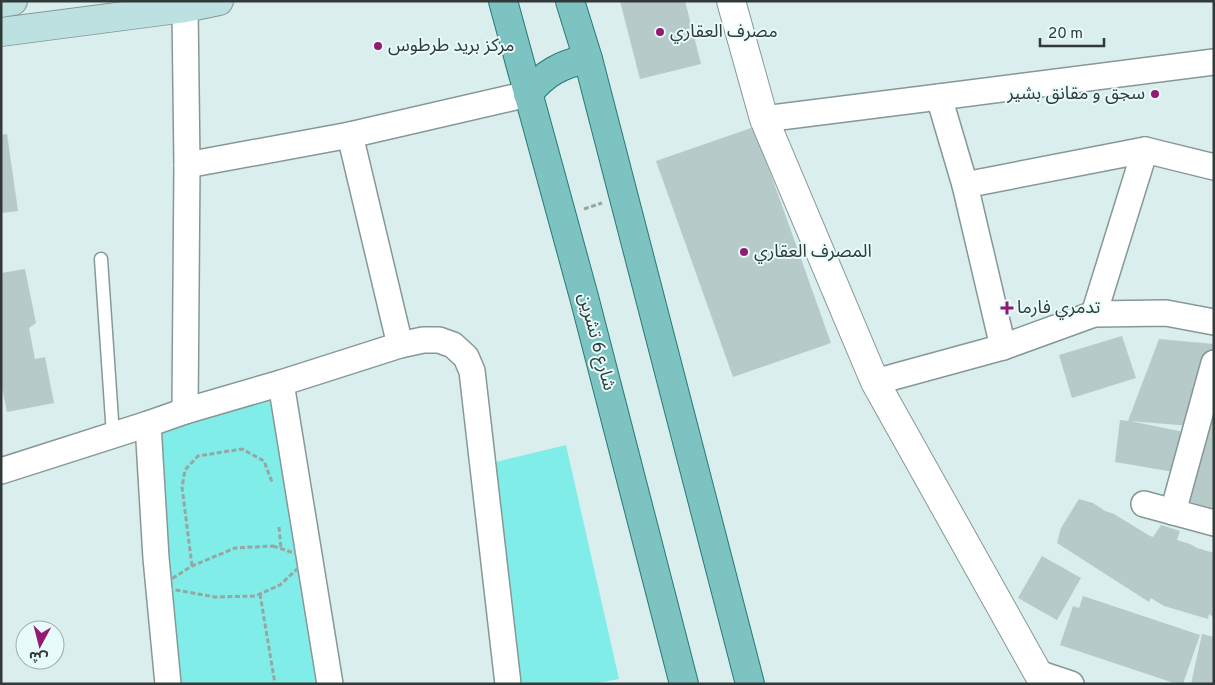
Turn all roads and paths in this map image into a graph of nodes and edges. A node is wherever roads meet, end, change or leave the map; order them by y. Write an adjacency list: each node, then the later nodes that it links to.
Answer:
1 (13, 1): 6 (main road)
2 (219, 1): 7 (main road)
3 (503, 1): 11 (main road, شارع 6 تشرين)
4 (570, 1): 9 (main road)
5 (731, 1): 13 (street)
6 (1, 3)
7 (185, 8): 8 (main road); 16 (street)
8 (1, 32)
9 (588, 59): 11 (main road); 19 (main road)
10 (1214, 62): 12 (street)
11 (528, 94): 14 (street); 20 (main road, شارع 6 تشرين)
12 (939, 98): 13 (street); 18 (street)
13 (764, 119): 27 (street)
14 (350, 135): 16 (street); 24 (street)
15 (1146, 150): 17 (street); 18 (street); 22 (street)
16 (187, 166): 29 (street)
17 (1214, 167)
18 (965, 185): 25 (street)
19 (624, 196): 20 (path); 49 (main road)
20 (562, 215): 48 (main road, شارع 6 تشرين)
21 (101, 259): 31 (lane)
22 (1094, 314): 23 (street); 25 (street)
23 (1214, 322)
24 (400, 345): 28 (street); 47 (street)
25 (1004, 347): 27 (street)
26 (1214, 363): 35 (street)
27 (875, 382): 43 (street)
28 (281, 383): 29 (street); 39 (street)
29 (186, 411): 30 (street)
30 (148, 424): 31 (street); 41 (street)
31 (112, 434): 32 (street)
32 (1, 471)
33 (273, 483): 40 (path)
34 (1144, 504): 35 (street)
35 (1173, 512): 37 (street)
36 (278, 520): 38 (path)
37 (1214, 523)
38 (281, 549): 39 (path); 40 (path)
39 (309, 558): 42 (path); 46 (street)
40 (192, 566): 41 (path)
41 (159, 587): 42 (path); 44 (street)
42 (260, 594): 45 (path)
43 (1041, 678): 50 (street)
44 (168, 684)
45 (275, 684)
46 (330, 684)
47 (508, 684)
48 (684, 684)
49 (750, 684)
50 (1071, 684)

